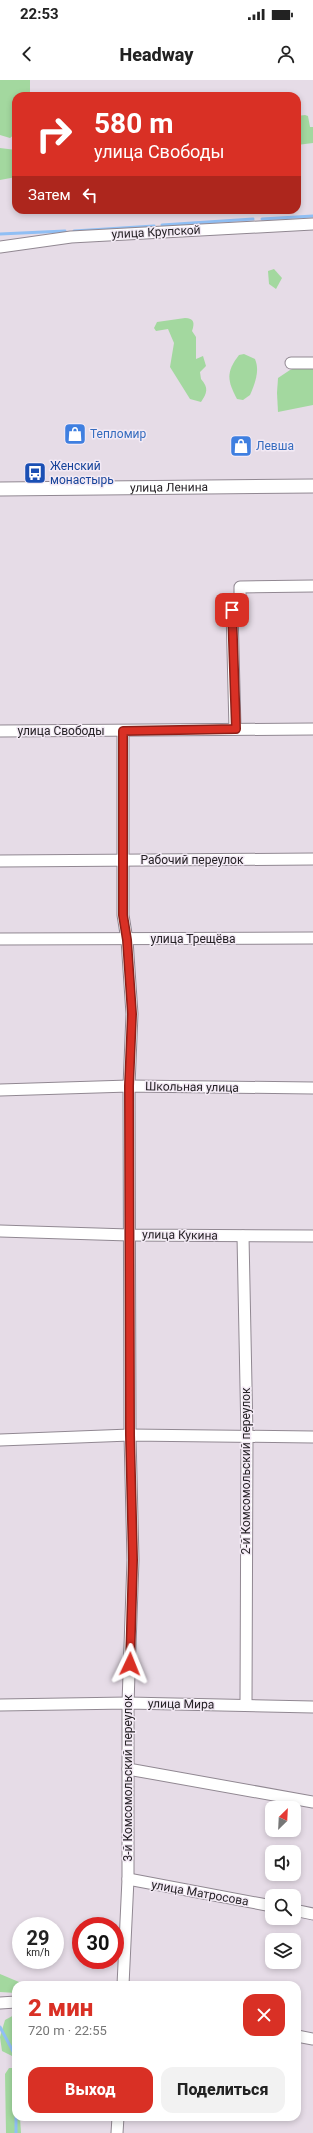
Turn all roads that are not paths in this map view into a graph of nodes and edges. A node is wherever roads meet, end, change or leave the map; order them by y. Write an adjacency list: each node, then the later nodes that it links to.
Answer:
1 (313, 224): 2 (street, улица Крупской)
2 (0, 247)
3 (313, 362): 4 (street)
4 (291, 363)
5 (313, 486): 6 (street, улица Ленина)
6 (0, 490)
7 (313, 586): 8 (street)
8 (236, 729): 9 (street, улица Свободы); 11 (street, улица Свободы)
9 (313, 729)
10 (0, 731): 11 (street, улица Свободы)
11 (123, 731): 13 (street, 3-й Комсомольский переулок)
12 (313, 859): 13 (street, Рабочий переулок)
13 (123, 860): 14 (street, Рабочий переулок); 17 (street, 3-й Комсомольский переулок)
14 (0, 861)
15 (313, 938): 17 (street, улица Трещёва)
16 (0, 939): 17 (street, улица Трещёва)
17 (127, 940): 18 (street, 3-й Комсомольский переулок)
18 (129, 1086): 19 (street, Школьная улица); 20 (street, Школьная улица); 22 (street, 3-й Комсомольский переулок)
19 (313, 1088)
20 (0, 1090)
21 (0, 1231): 22 (street, улица Кукина)
22 (129, 1235): 23 (street, улица Кукина); 25 (street, 3-й Комсомольский переулок)
23 (243, 1236): 24 (street, улица Кукина); 26 (street, 2-й Комсомольский переулок)
24 (313, 1236)
25 (130, 1435): 26 (street); 28 (street); 29 (street, 3-й Комсомольский переулок)
26 (247, 1436): 27 (street); 31 (street, 2-й Комсомольский переулок)
27 (313, 1437)
28 (0, 1440)
29 (128, 1703): 30 (street, улица Мира); 31 (street, улица Мира); 33 (street, 3-й Комсомольский переулок)
30 (0, 1705)
31 (246, 1705): 32 (street, улица Мира)
32 (313, 1707)
33 (128, 1769): 34 (street); 35 (street, 3-й Комсомольский переулок)
34 (313, 1802)
35 (128, 1879): 36 (street, улица Матросова); 39 (street, 3-й Комсомольский переулок)
36 (265, 1905)
37 (301, 1911): 38 (street)
38 (313, 1914)
39 (123, 1981)
40 (12, 2002): 41 (street)
41 (0, 2003)
42 (301, 2037): 43 (street)
43 (313, 2039)
44 (118, 2121): 45 (street)
45 (116, 2133)

